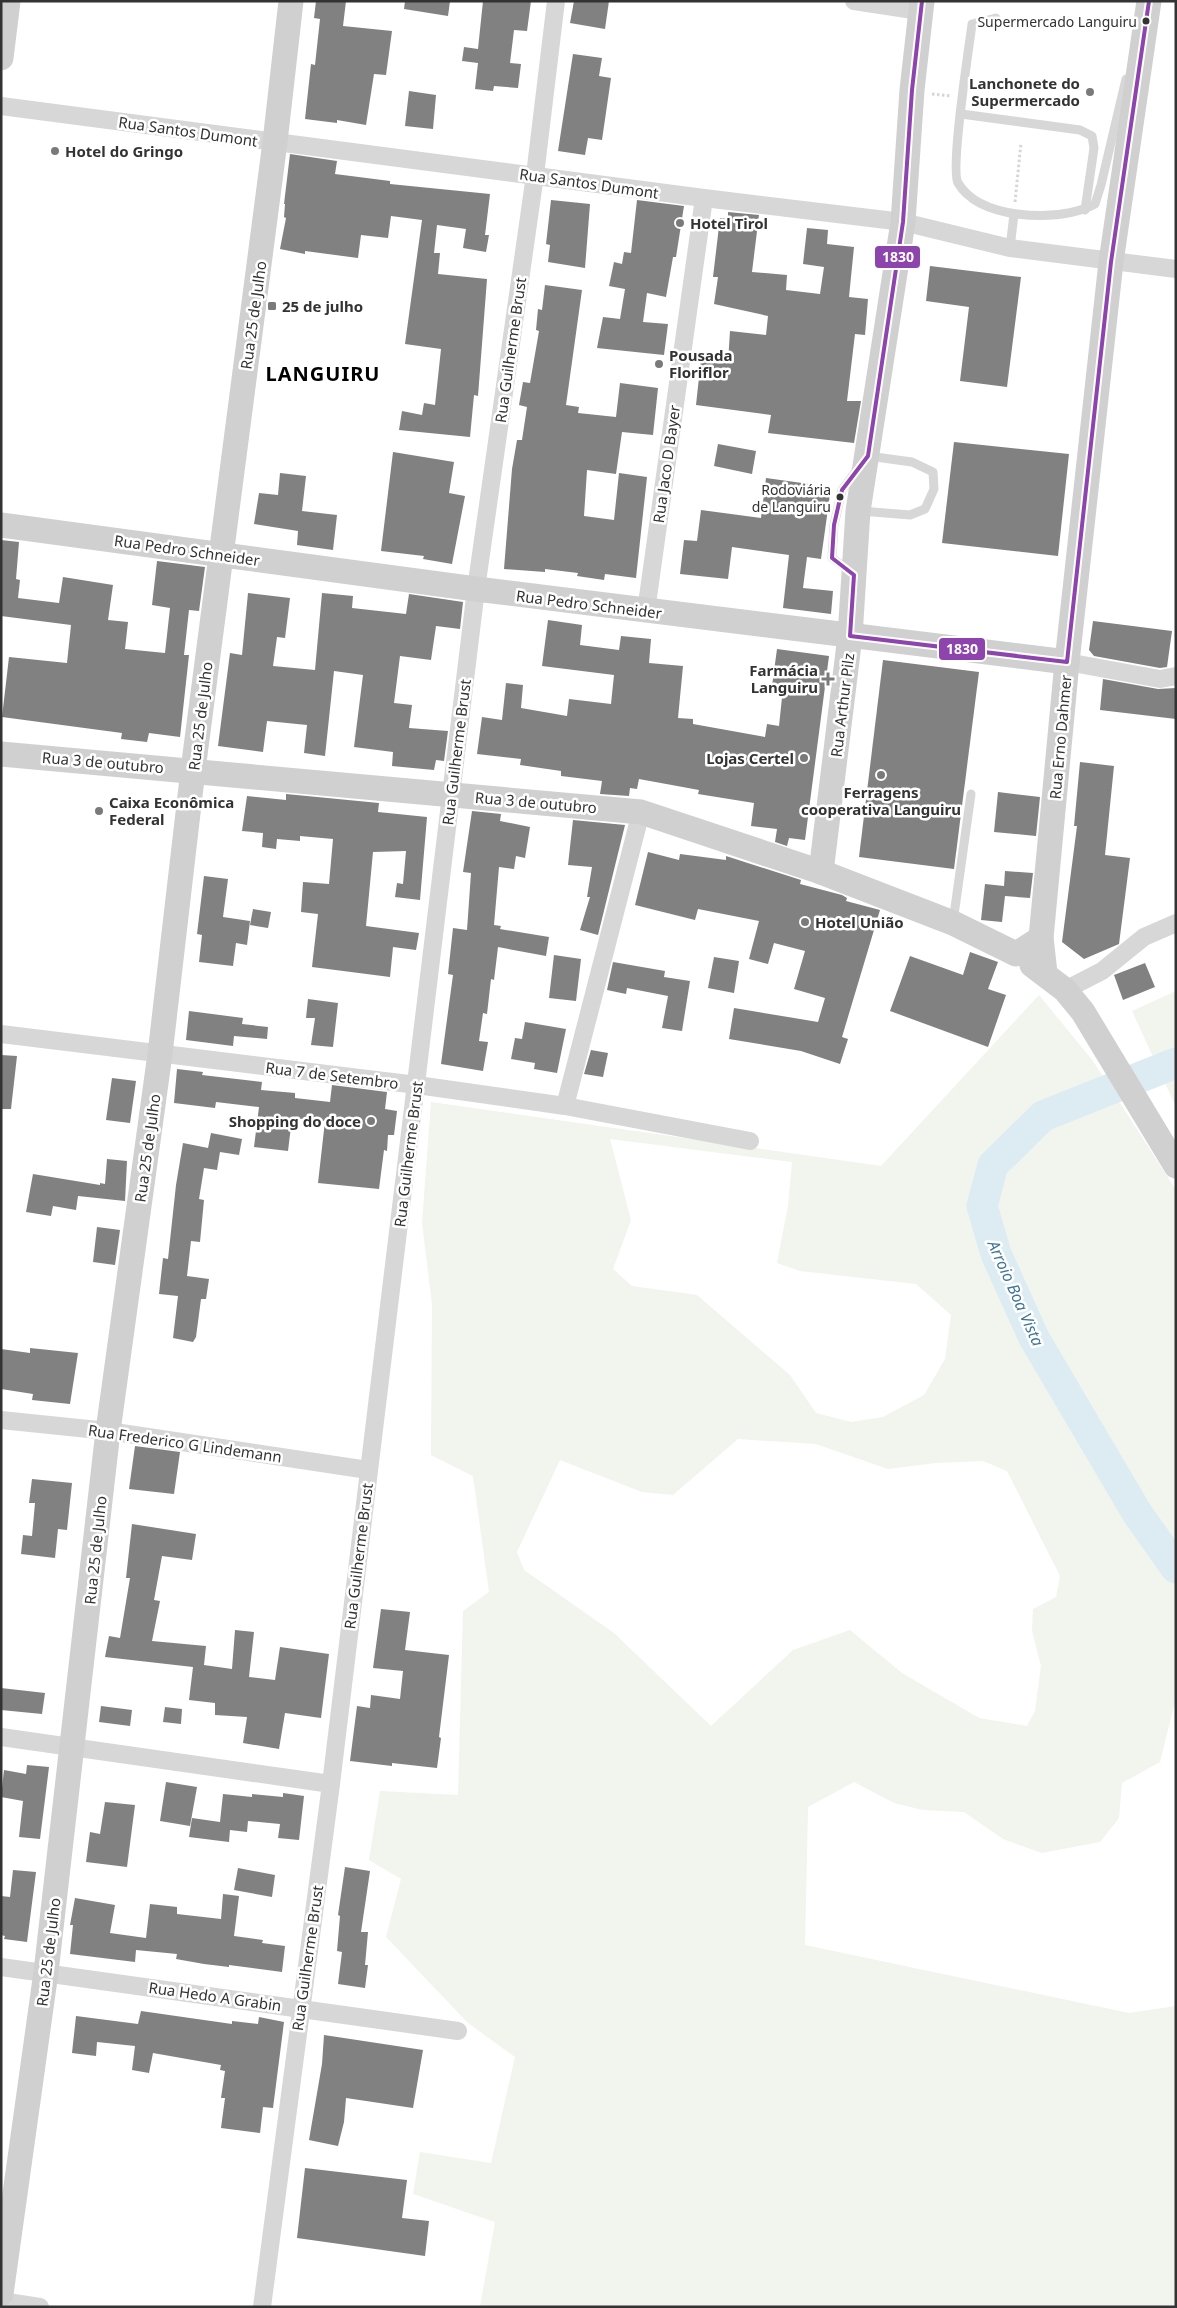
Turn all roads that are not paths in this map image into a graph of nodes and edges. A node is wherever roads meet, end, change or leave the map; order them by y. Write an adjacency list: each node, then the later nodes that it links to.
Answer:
1 (8, 1): 8 (main road)
2 (291, 1): 12 (main road, Rua 25 de Julho)
3 (556, 1): 13 (street, Rua Guilherme Brust)
4 (854, 1): 6 (street)
5 (1149, 1): 19 (main road, Rua Erno Dahmer)
6 (921, 6): 17 (main road, Rua Arthur Pilz)
7 (996, 18): 11 (lane)
8 (1, 58)
9 (1126, 76): 15 (lane)
10 (1, 106): 12 (street, Rua Santos Dumont)
11 (961, 114): 15 (lane); 16 (lane)
12 (275, 142): 13 (street, Rua Santos Dumont); 24 (main road, Rua 25 de Julho)
13 (535, 175): 14 (street, Rua Santos Dumont); 26 (street, Rua Guilherme Brust)
14 (704, 198): 17 (street, Rua Santos Dumont); 27 (street, Rua Jaco D Bayer)
15 (1085, 210): 16 (lane)
16 (1014, 214): 18 (lane)
17 (903, 222): 18 (street, Rua Santos Dumont); 21 (main road, Rua Arthur Pilz)
18 (1010, 248): 19 (street, Rua Santos Dumont)
19 (1111, 262): 20 (street, Rua Santos Dumont); 29 (main road, Rua Erno Dahmer)
20 (1176, 269)
21 (868, 456): 22 (main road, Rua Arthur Pilz); 22 (lane); 25 (lane)
22 (858, 511): 25 (main road, Rua Arthur Pilz)
23 (1, 525): 24 (main road, Rua Pedro Schneider)
24 (221, 554): 26 (main road, Rua Pedro Schneider); 32 (main road, Rua 25 de Julho)
25 (854, 574): 28 (main road, Rua Arthur Pilz)
26 (476, 589): 27 (main road, Rua Pedro Schneider); 33 (street, Rua Guilherme Brust)
27 (646, 611): 28 (main road, Rua Pedro Schneider)
28 (850, 636): 29 (main road, Rua Pedro Schneider); 36 (main road, Rua Arthur Pilz)
29 (1067, 662): 30 (street, Rua Pedro Schneider); 39 (main road, Rua Erno Dahmer)
30 (1176, 676)
31 (1, 754): 32 (main road, Rua 3 de outubro)
32 (193, 770): 33 (main road, Rua 3 de outubro); 44 (main road, Rua 25 de Julho)
33 (451, 794): 35 (main road, Rua 3 de outubro); 45 (street, Rua Guilherme Brust)
34 (971, 794): 37 (lane)
35 (640, 812): 36 (main road, Rua 3 de outubro); 46 (street)
36 (821, 872): 37 (main road, Rua 3 de outubro)
37 (953, 922): 40 (main road, Rua 3 de outubro)
38 (1176, 923): 42 (street)
39 (1042, 938): 40 (main road); 41 (main road, Rua Erno Dahmer)
40 (1016, 954): 41 (main road, Rua 3 de outubro)
41 (1045, 973): 42 (main road, Rua 3 de outubro)
42 (1065, 990): 48 (main road, Rua 3 de outubro)
43 (1, 1034): 44 (street, Rua 7 de Setembro)
44 (160, 1054): 45 (street, Rua 7 de Setembro); 50 (main road, Rua 25 de Julho)
45 (417, 1085): 46 (street, Rua 7 de Setembro); 51 (street, Rua Guilherme Brust)
46 (565, 1106): 47 (street, Rua 7 de Setembro)
47 (750, 1141)
48 (1176, 1166)
49 (1, 1420): 50 (street, Rua Frederico G Lindemann)
50 (108, 1431): 51 (street, Rua Frederico G Lindemann); 53 (main road, Rua 25 de Julho)
51 (368, 1470): 54 (street, Rua Guilherme Brust)
52 (1, 1737): 53 (street)
53 (73, 1746): 54 (street); 56 (main road, Rua 25 de Julho)
54 (331, 1784): 57 (street, Rua Guilherme Brust)
55 (1, 1967): 56 (street, Rua Hedo A Grabin)
56 (46, 1972): 57 (street, Rua Hedo A Grabin); 59 (main road, Rua 25 de Julho)
57 (300, 2008): 58 (street, Rua Hedo A Grabin); 62 (street, Rua Guilherme Brust)
58 (458, 2031)
59 (1, 2294)
60 (1, 2301): 61 (street)
61 (40, 2307)
62 (262, 2307)

